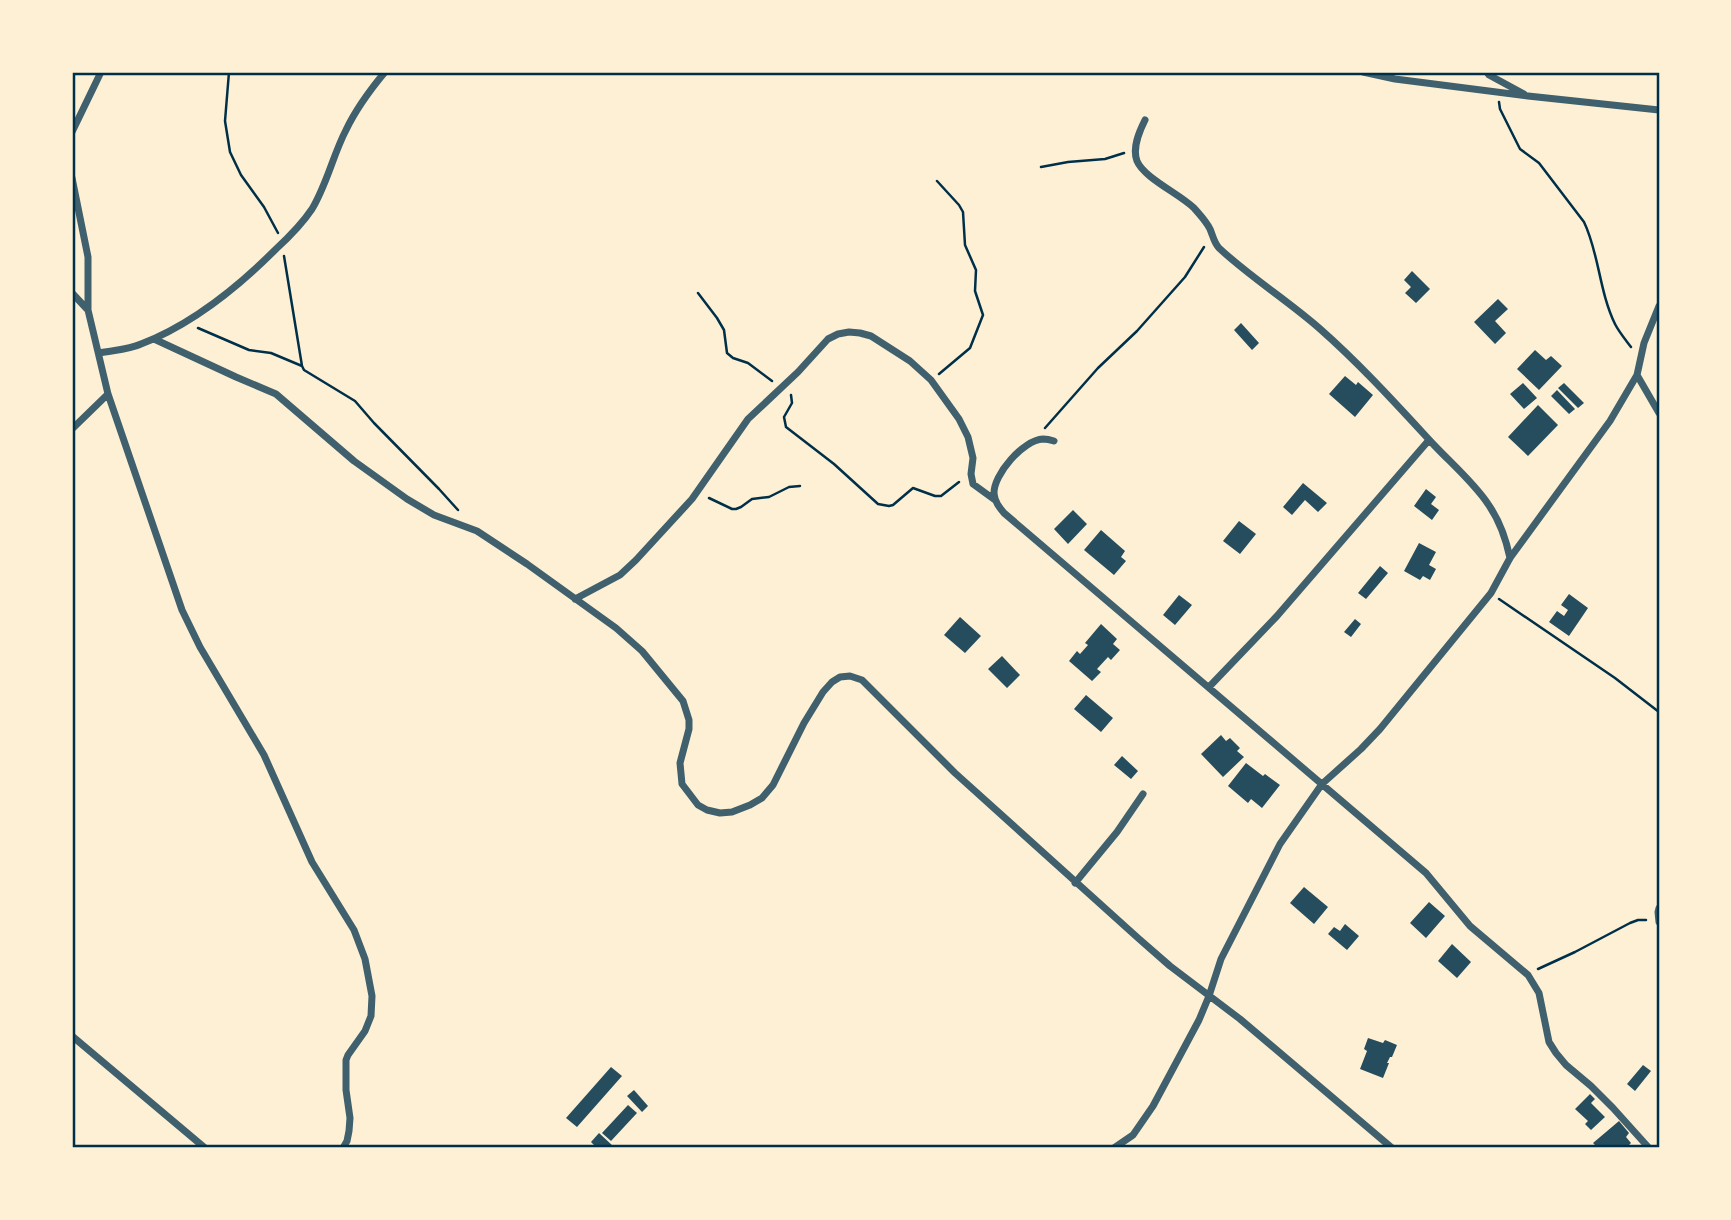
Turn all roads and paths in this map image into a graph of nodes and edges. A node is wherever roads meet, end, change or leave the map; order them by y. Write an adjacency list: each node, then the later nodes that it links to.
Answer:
1 (101, 72): 11 (street)
2 (229, 72): 17 (path)
3 (385, 72): 17 (street)
4 (1363, 72): 6 (street)
5 (1487, 72): 8 (street)
6 (1374, 73): 7 (street)
7 (1502, 92): 8 (street); 25 (path)
8 (1528, 96): 9 (street)
9 (1659, 110)
10 (1144, 120): 12 (street)
11 (72, 132)
12 (1135, 150): 13 (path); 16 (street)
13 (1041, 167)
14 (72, 178): 21 (street)
15 (937, 181): 28 (path)
16 (1212, 236): 33 (street); 34 (path)
17 (282, 243): 22 (street); 26 (path)
18 (72, 293): 21 (street)
19 (698, 293): 29 (path)
20 (1659, 306): 25 (street)
21 (88, 310): 24 (street)
22 (185, 324): 23 (street); 26 (path)
23 (154, 339): 24 (street); 43 (street)
24 (99, 352): 30 (street)
25 (1640, 360): 27 (street)
26 (302, 366): 40 (path)
27 (1637, 375): 31 (street); 41 (street)
28 (931, 380): 29 (street); 36 (street)
29 (782, 386): 36 (path); 38 (street)
30 (108, 394): 32 (street); 55 (street)
31 (1659, 413)
32 (72, 429)
33 (1429, 440): 41 (street); 44 (street)
34 (1034, 441): 35 (street); 39 (street)
35 (1054, 441)
36 (971, 480): 39 (street)
37 (800, 486): 38 (path)
38 (692, 499): 43 (street)
39 (995, 500): 44 (street)
40 (462, 514)
41 (1510, 558): 42 (street)
42 (1491, 593): 45 (path); 46 (street)
43 (575, 599): 48 (street)
44 (1209, 687): 46 (street)
45 (1659, 712)
46 (1322, 784): 51 (street); 52 (street)
47 (1143, 794): 48 (street)
48 (1075, 883): 52 (street)
49 (1659, 908): 50 (street)
50 (1659, 922): 51 (path)
51 (1528, 975): 58 (street)
52 (1209, 996): 56 (street); 57 (street)
53 (72, 1037): 54 (street)
54 (205, 1148)
55 (342, 1148)
56 (1114, 1148)
57 (1392, 1148)
58 (1649, 1148)

